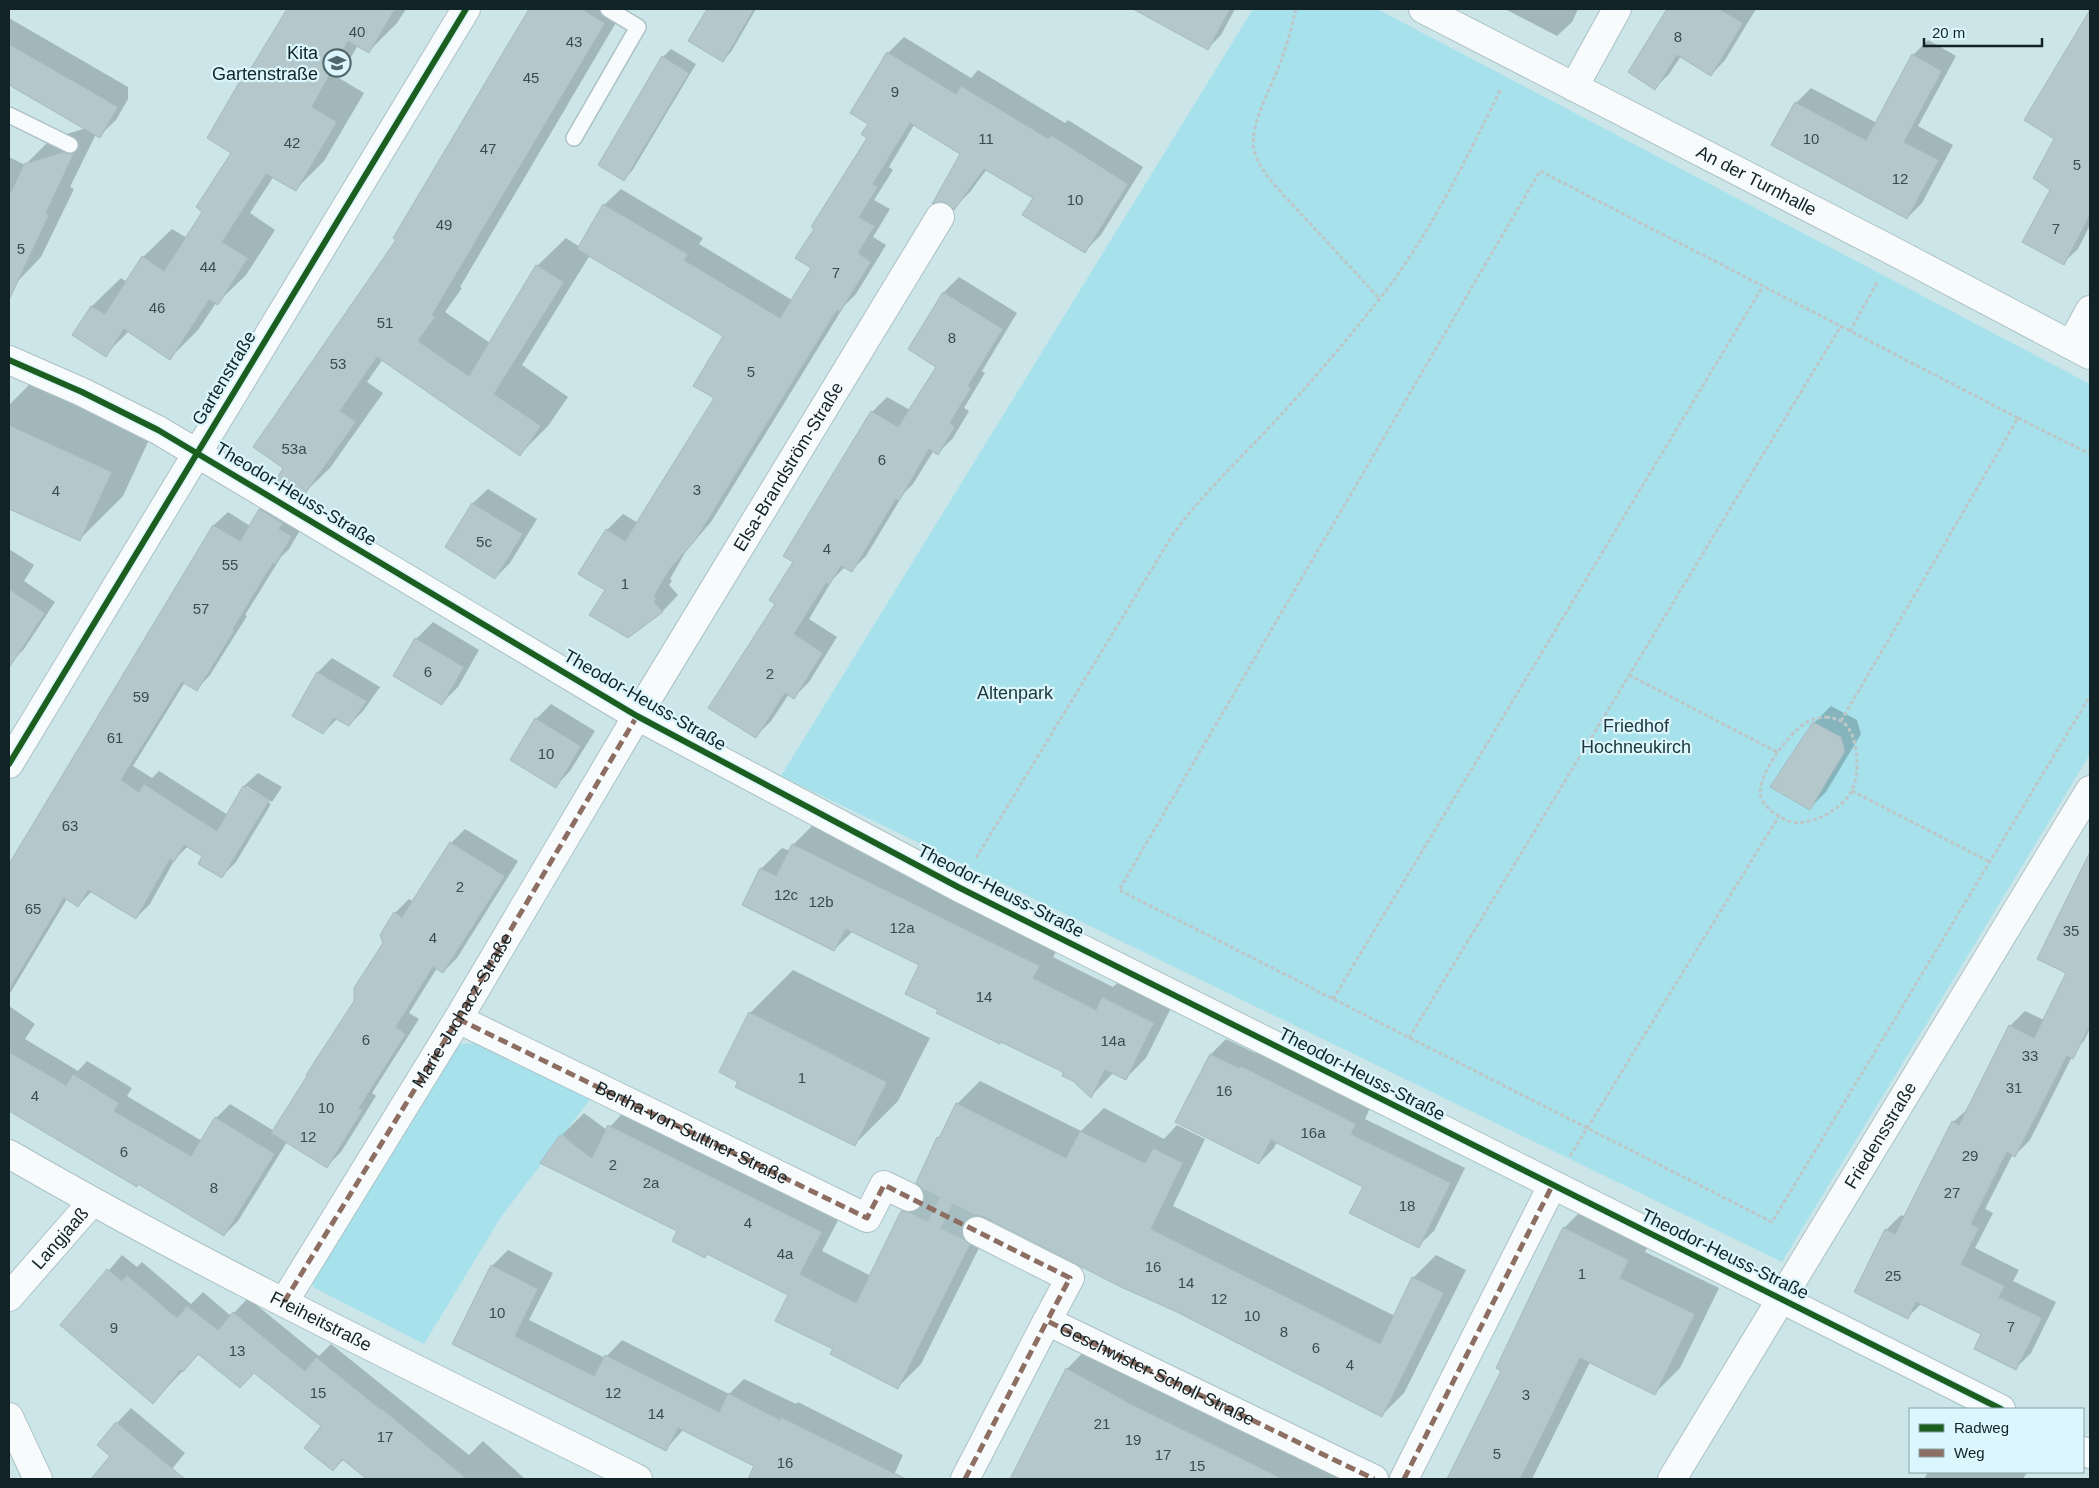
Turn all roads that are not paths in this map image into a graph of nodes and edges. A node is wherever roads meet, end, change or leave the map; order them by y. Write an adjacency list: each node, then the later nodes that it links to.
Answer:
1 (466, 9): 13 (street, Gartenstraße)
2 (608, 9): 7 (lane)
3 (1423, 9): 5 (street, An der Turnhalle)
4 (1617, 9): 5 (street)
5 (1574, 87): 11 (street, An der Turnhalle)
6 (9, 115): 8 (lane)
7 (574, 138)
8 (70, 145)
9 (940, 217): 14 (street, Elsa-Brandström-Straße)
10 (2090, 310): 11 (street)
11 (2081, 350)
12 (9, 360): 13 (street, Theodor-Heuss-Straße)
13 (196, 452): 14 (street, Theodor-Heuss-Straße); 15 (street, Gartenstraße)
14 (637, 716): 17 (street, Marie-Juchacz-Straße); 19 (street, Theodor-Heuss-Straße)
15 (9, 764)
16 (2090, 790): 24 (street, Friedensstraße)
17 (458, 1019): 20 (street, Bertha-von-Suttner-Straße); 25 (street, Marie-Juchacz-Straße)
18 (9, 1154): 21 (street, Freiheitstraße)
19 (1552, 1186): 24 (street, Theodor-Heuss-Straße); 33 (street)
20 (909, 1197)
21 (92, 1202): 23 (street, Langjaaß); 25 (street, Freiheitstraße)
22 (977, 1231): 26 (street)
23 (9, 1297)
24 (1782, 1299): 27 (street, Theodor-Heuss-Straße); 34 (street, Friedensstraße)
25 (284, 1302): 30 (street, Freiheitstraße)
26 (1047, 1320): 31 (street, Geschwister-Scholl-Straße); 32 (street, Geschwister-Scholl-Straße)
27 (1999, 1408)
28 (9, 1417): 29 (street)
29 (38, 1479)
30 (638, 1479)
31 (965, 1479)
32 (1374, 1479)
33 (1404, 1479)
34 (1672, 1479)

